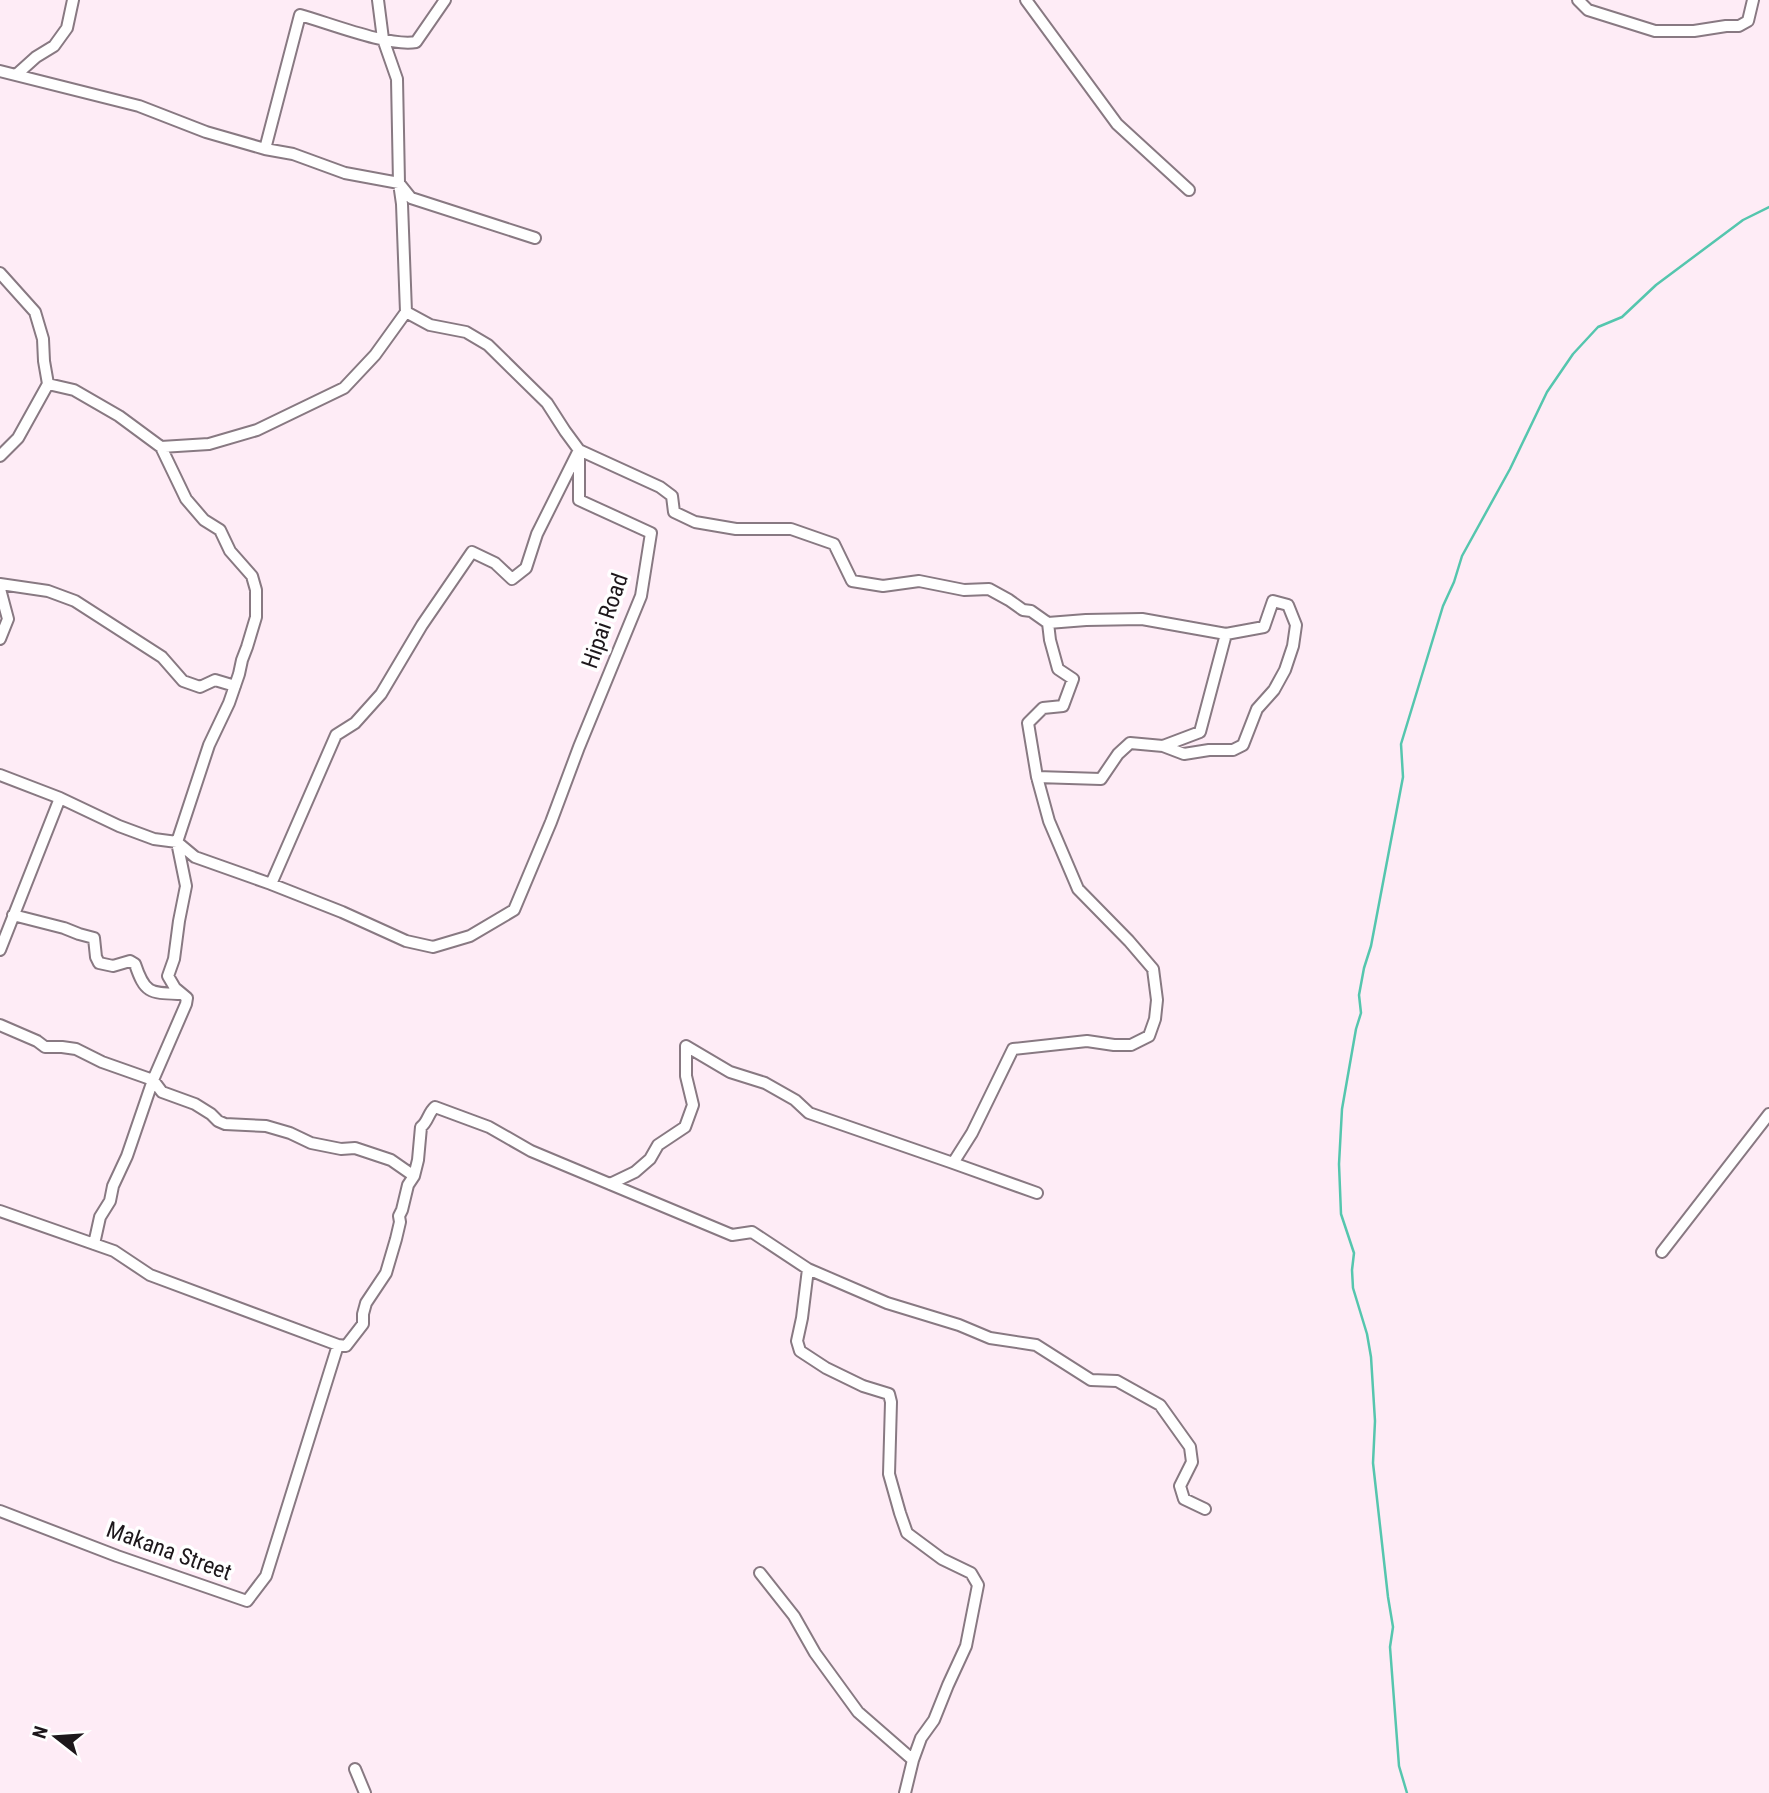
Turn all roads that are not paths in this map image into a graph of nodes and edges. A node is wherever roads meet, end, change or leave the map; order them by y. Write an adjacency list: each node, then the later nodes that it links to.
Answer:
1 (73, 0): 9 (street)
2 (378, 0): 7 (street)
3 (445, 0): 7 (street)
4 (1026, 0): 12 (street)
5 (1578, 0): 6 (street)
6 (1753, 0)
7 (383, 39): 10 (street); 11 (street)
8 (0, 71): 9 (street)
9 (16, 75): 10 (street)
10 (265, 149): 11 (street)
11 (399, 183): 13 (street); 15 (street)
12 (1189, 190)
13 (535, 238)
14 (0, 273): 16 (street)
15 (406, 312): 17 (street); 18 (street)
16 (48, 384): 17 (street); 19 (street)
17 (161, 447): 25 (street)
18 (579, 450): 22 (street); 31 (street); 31 (street, Hipai Road)
19 (0, 456)
20 (0, 584): 25 (street)
21 (0, 589): 24 (street)
22 (1048, 623): 23 (street); 28 (street)
23 (1226, 634): 26 (street); 26 (street)
24 (0, 639)
25 (235, 686): 30 (street)
26 (1163, 746): 28 (street)
27 (0, 775): 29 (street, Hipai Road)
28 (1037, 778): 38 (street)
29 (60, 798): 30 (street, Hipai Road); 32 (street)
30 (177, 842): 31 (street, Hipai Road); 34 (street)
31 (271, 884)
32 (13, 915): 33 (street); 34 (street)
33 (0, 950)
34 (181, 994): 36 (street)
35 (0, 1025): 36 (street)
36 (153, 1080): 39 (street); 43 (street)
37 (1769, 1114): 44 (street)
38 (953, 1163): 40 (street); 41 (street)
39 (414, 1176): 40 (street); 46 (street)
40 (610, 1184): 45 (street)
41 (1037, 1193)
42 (0, 1211): 43 (street)
43 (94, 1244): 46 (street)
44 (1662, 1252)
45 (808, 1269): 47 (street); 50 (street)
46 (338, 1345): 48 (street, Makana Street)
47 (1205, 1508)
48 (0, 1511)
49 (760, 1573): 50 (street)
50 (913, 1760): 53 (street)
51 (355, 1769): 52 (street)
52 (365, 1793)
53 (905, 1793)

